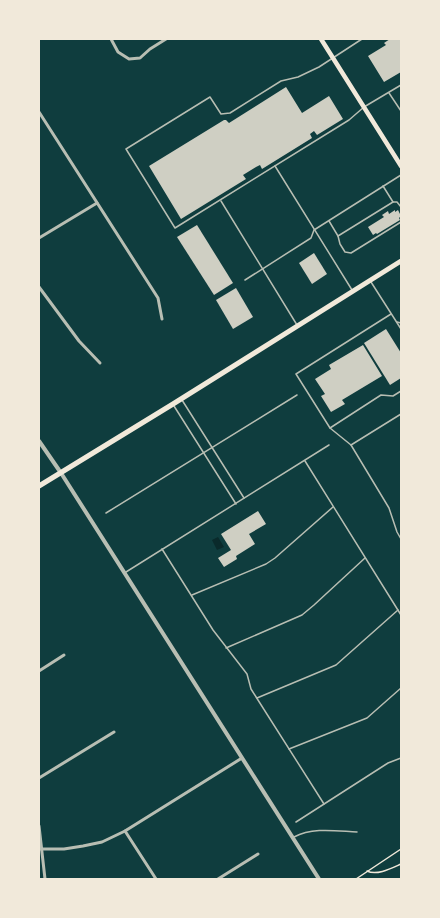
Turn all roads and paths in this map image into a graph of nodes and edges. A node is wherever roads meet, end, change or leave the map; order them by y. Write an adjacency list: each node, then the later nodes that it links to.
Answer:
1 (111, 39): 2 (street)
2 (166, 39)
3 (321, 39): 5 (main road)
4 (362, 39): 5 (lane)
5 (333, 58): 8 (main road); 16 (lane)
6 (401, 85): 7 (lane)
7 (389, 92): 8 (lane); 9 (lane)
8 (364, 107): 11 (main road); 12 (lane)
9 (401, 111)
10 (39, 112): 18 (street)
11 (399, 158): 13 (main road)
12 (275, 166): 16 (lane); 22 (lane)
13 (401, 166)
14 (401, 175): 15 (lane)
15 (383, 186): 17 (lane); 20 (lane)
16 (221, 201): 26 (lane)
17 (393, 202): 19 (lane); 23 (lane)
18 (97, 203): 24 (street); 32 (street)
19 (401, 207)
20 (328, 221): 22 (lane); 23 (lane)
21 (401, 222): 23 (lane)
22 (314, 230): 26 (lane); 30 (lane)
23 (338, 236)
24 (39, 238)
25 (401, 261): 28 (main road)
26 (264, 269): 27 (lane); 35 (lane)
27 (245, 280)
28 (370, 281): 30 (main road); 31 (lane)
29 (39, 287): 37 (street)
30 (353, 292): 35 (main road)
31 (391, 314): 33 (lane); 43 (lane)
32 (162, 319)
33 (397, 322): 34 (lane); 36 (lane)
34 (401, 323)
35 (298, 326): 40 (main road)
36 (401, 329)
37 (100, 363)
38 (401, 391): 43 (lane)
39 (297, 395): 47 (lane)
40 (181, 399): 41 (main road); 47 (lane)
41 (173, 404): 48 (lane); 50 (main road)
42 (401, 414): 46 (lane)
43 (330, 428): 46 (lane)
44 (39, 441): 50 (street)
45 (329, 445): 49 (lane)
46 (351, 445): 56 (lane)
47 (212, 447): 48 (lane); 52 (lane)
48 (204, 453): 53 (lane); 55 (lane)
49 (304, 460): 52 (lane); 54 (lane)
50 (61, 473): 51 (main road); 59 (street)
51 (39, 486)
52 (244, 498): 53 (lane)
53 (236, 504): 57 (lane)
54 (333, 507): 58 (lane); 60 (lane)
55 (106, 513)
56 (401, 539)
57 (162, 549): 59 (lane); 60 (lane)
58 (365, 558): 61 (lane); 63 (lane)
59 (124, 573): 70 (street)
60 (192, 595): 63 (lane)
61 (398, 610): 62 (lane); 67 (lane)
62 (401, 615)
63 (226, 648): 67 (lane)
64 (64, 655): 65 (street)
65 (39, 671)
66 (401, 688): 69 (lane)
67 (257, 698): 69 (lane)
68 (114, 732): 72 (street)
69 (289, 749): 73 (lane)
70 (242, 758): 76 (street); 78 (street)
71 (401, 758): 73 (lane)
72 (39, 778)
73 (324, 804): 74 (lane)
74 (296, 822)
75 (39, 826): 79 (street)
76 (125, 830): 79 (street); 85 (street)
77 (357, 832): 78 (lane)
78 (292, 838): 87 (street)
79 (41, 849): 84 (street)
80 (401, 849): 83 (path)
81 (258, 854): 86 (street)
82 (401, 864): 83 (path)
83 (367, 871): 88 (path)
84 (45, 879)
85 (156, 879)
86 (218, 879)
87 (319, 879)
88 (356, 879)

